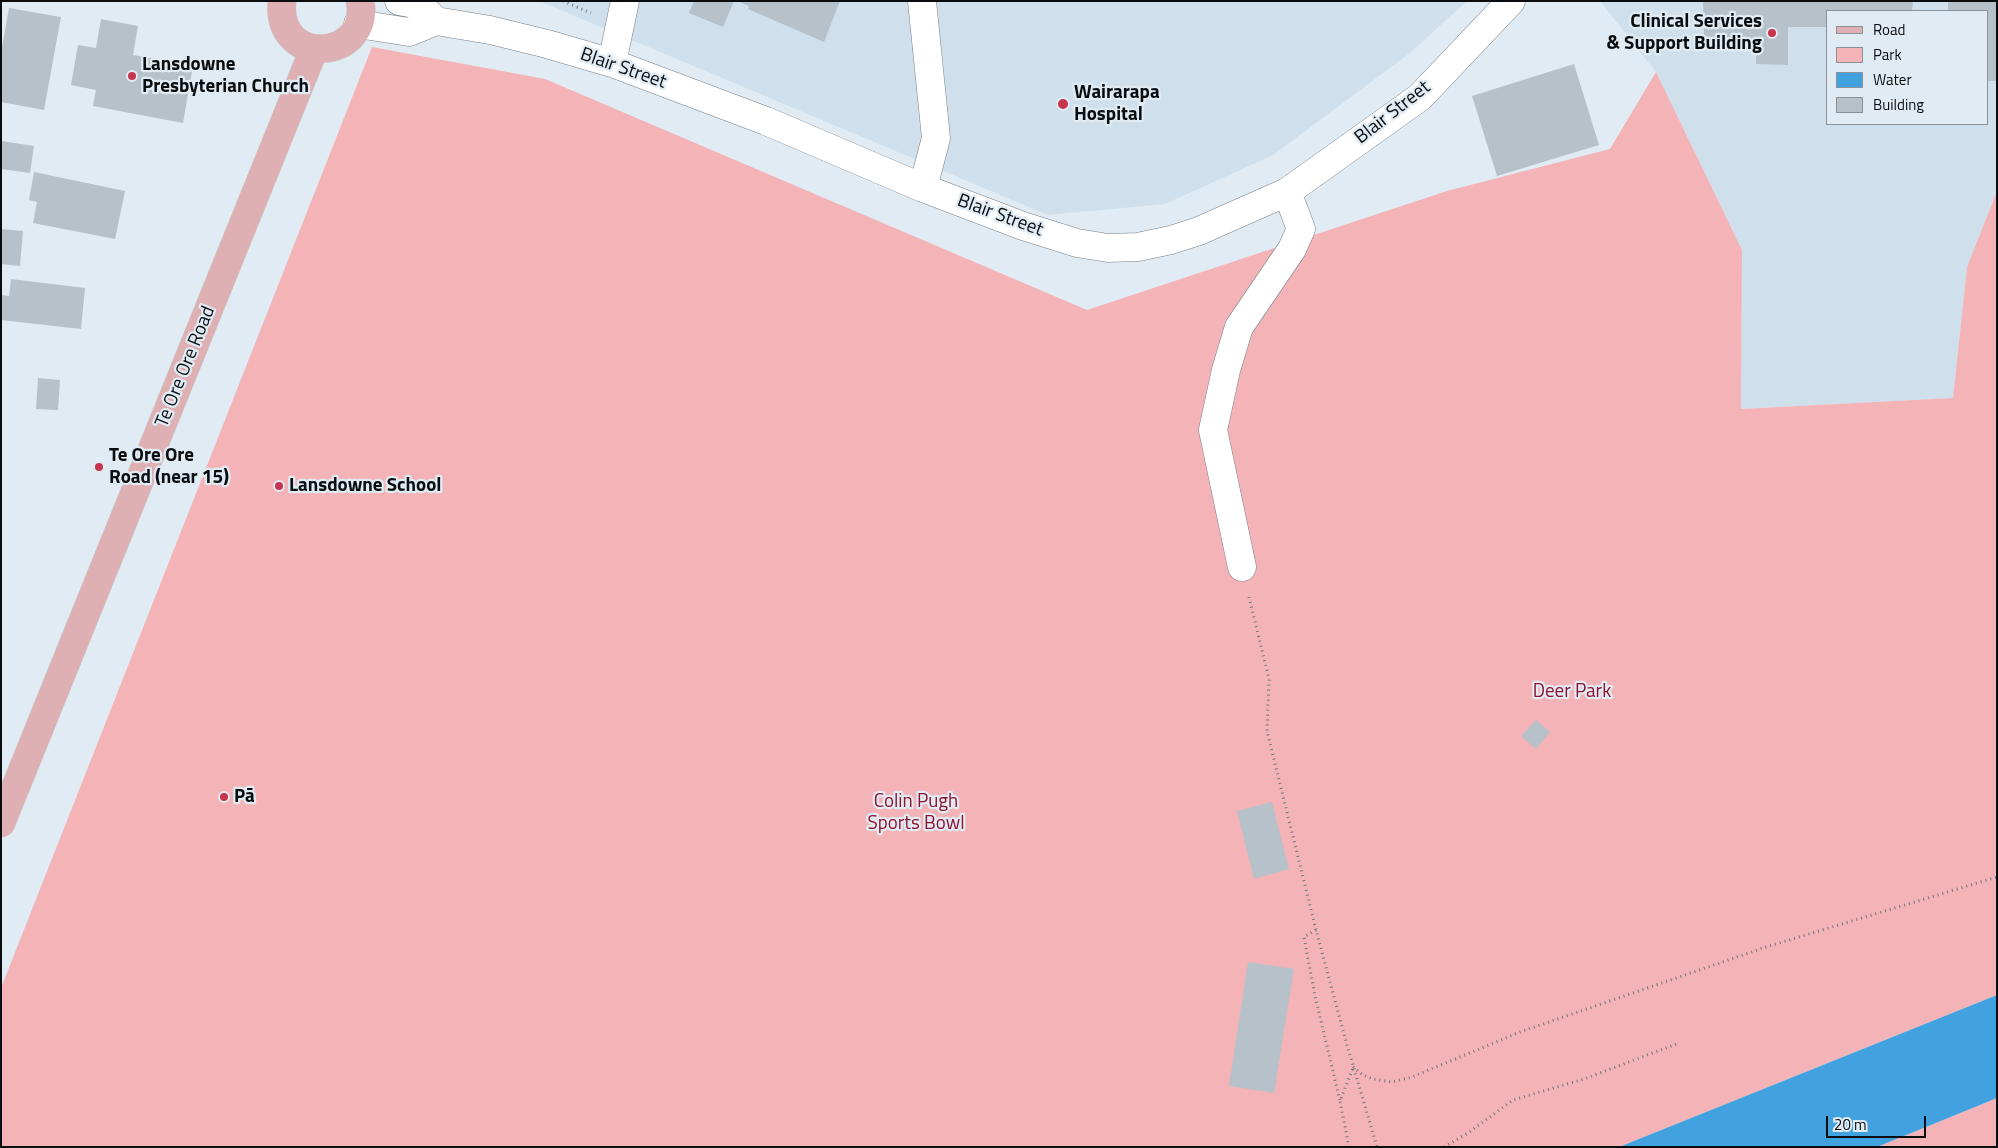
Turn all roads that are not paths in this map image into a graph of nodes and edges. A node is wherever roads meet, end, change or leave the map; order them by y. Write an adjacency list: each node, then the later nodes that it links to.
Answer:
1 (399, 1): 7 (street)
2 (625, 1): 9 (street)
3 (922, 1): 10 (street)
4 (1511, 1): 11 (street, Blair Street)
5 (280, 2): 8 (main road)
6 (359, 13): 7 (street); 8 (main road)
7 (436, 21): 9 (street, Blair Street)
8 (314, 49): 13 (main road, Te Ore Ore Road)
9 (612, 63): 10 (street, Blair Street)
10 (923, 188): 11 (street, Blair Street)
11 (1287, 192): 12 (street)
12 (1242, 567)
13 (7, 794): 14 (main road, Te Ore Ore Road)
14 (1, 823)

